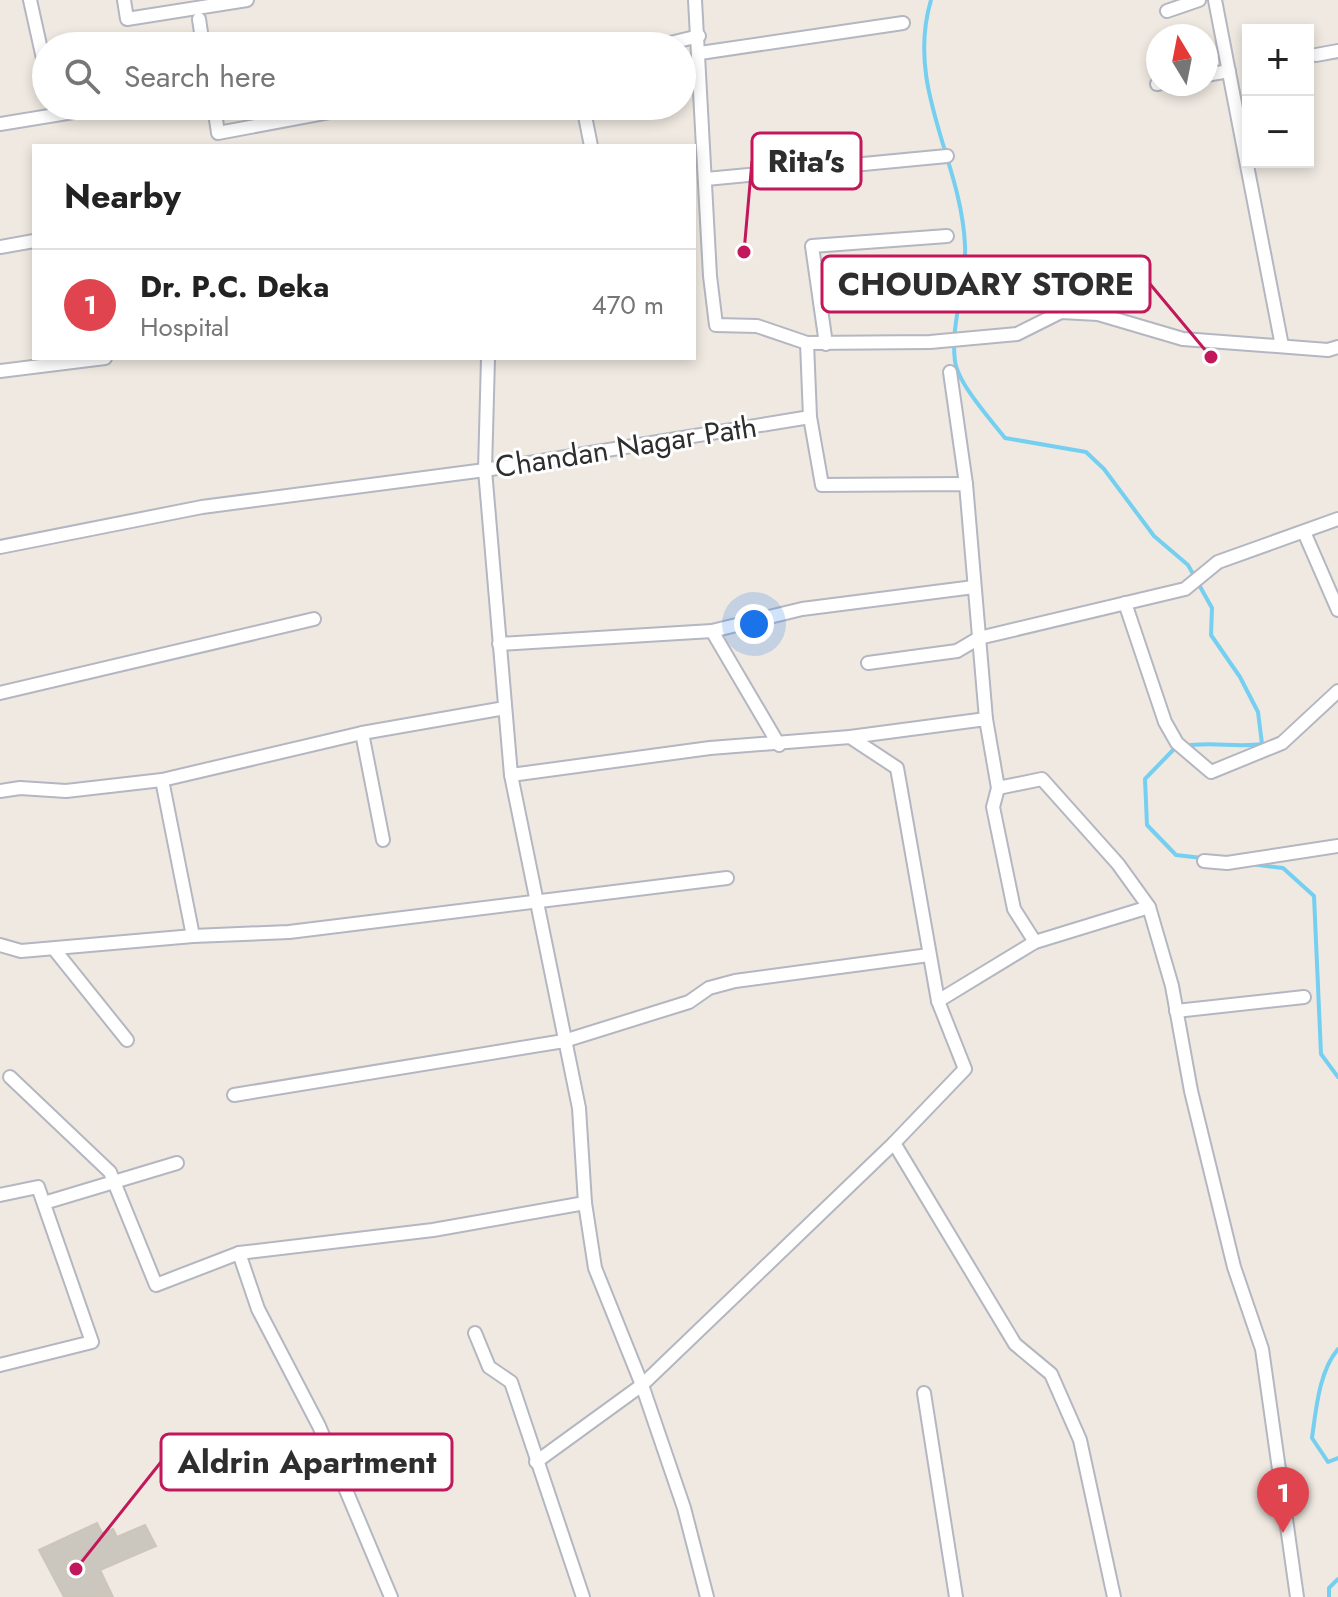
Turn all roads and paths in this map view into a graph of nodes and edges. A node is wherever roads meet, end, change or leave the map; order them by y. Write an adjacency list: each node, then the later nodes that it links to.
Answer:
1 (30, 0): 10 (street)
2 (124, 0): 3 (street)
3 (247, 0)
4 (695, 0): 12 (street)
5 (1199, 0): 7 (street)
6 (1215, 0): 17 (street)
7 (1167, 11)
8 (199, 19): 11 (street)
9 (903, 23): 15 (street)
10 (37, 32)
11 (201, 32)
12 (699, 36): 13 (street); 15 (street)
13 (696, 37)
14 (1338, 51): 16 (street)
15 (700, 53): 26 (street)
16 (1316, 55)
17 (1229, 71): 18 (street); 32 (street)
18 (1218, 73)
19 (32, 116): 23 (street)
20 (216, 120): 21 (street)
21 (287, 120)
22 (586, 120): 24 (street)
23 (0, 124)
24 (591, 144)
25 (947, 156): 26 (street)
26 (706, 179): 30 (street)
27 (947, 236): 31 (street)
28 (32, 241): 29 (street)
29 (0, 247)
30 (807, 343): 31 (street); 38 (street)
31 (826, 344): 32 (street)
32 (1282, 346): 33 (street)
33 (1338, 347)
34 (89, 360): 36 (street)
35 (488, 360): 39 (street)
36 (0, 371)
37 (950, 372): 40 (street)
38 (810, 417): 39 (street, Chandan Nagar Path); 40 (street)
39 (485, 470): 43 (street, Chandan Nagar Path); 50 (street)
40 (966, 484): 44 (street)
41 (1338, 519): 42 (street)
42 (1304, 532): 45 (street); 46 (street)
43 (0, 547)
44 (974, 587): 48 (street); 49 (street)
45 (1125, 603): 49 (street); 52 (street)
46 (1338, 610)
47 (314, 619): 53 (street)
48 (712, 631): 50 (street); 58 (street)
49 (979, 638): 51 (street); 55 (street)
50 (499, 644): 54 (street)
51 (868, 663)
52 (1338, 691)
53 (0, 693)
54 (505, 708): 56 (street); 59 (street)
55 (986, 719): 57 (street); 61 (street)
56 (362, 733): 60 (street); 63 (street)
57 (850, 737): 58 (street); 73 (street)
58 (779, 745): 59 (street)
59 (511, 775): 67 (street)
60 (162, 780): 62 (street); 69 (street)
61 (998, 788): 68 (street); 70 (street)
62 (0, 791)
63 (383, 840)
64 (1338, 846): 65 (street)
65 (1204, 861)
66 (727, 878): 67 (street)
67 (535, 904): 69 (street); 78 (street)
68 (1149, 907): 70 (street); 76 (street)
69 (193, 936): 72 (street)
70 (1035, 942): 75 (street)
71 (0, 945): 72 (street)
72 (54, 949): 77 (street)
73 (929, 955): 75 (street); 78 (street)
74 (1304, 997): 76 (street)
75 (938, 1001): 81 (street)
76 (1176, 1011): 98 (street)
77 (127, 1040)
78 (564, 1041): 80 (street); 86 (street)
79 (10, 1077): 83 (street)
80 (234, 1095)
81 (894, 1143): 90 (street); 97 (street)
82 (177, 1163): 83 (street)
83 (113, 1180): 85 (street); 87 (street)
84 (0, 1195): 85 (street)
85 (44, 1203): 89 (street)
86 (585, 1203): 87 (street); 90 (street)
87 (239, 1253): 93 (street)
88 (475, 1333): 92 (street)
89 (0, 1365)
90 (642, 1385): 92 (street); 95 (street)
91 (924, 1393): 96 (street)
92 (536, 1462): 94 (street)
93 (391, 1597)
94 (583, 1597)
95 (707, 1597)
96 (956, 1597)
97 (1114, 1597)
98 (1297, 1597)

